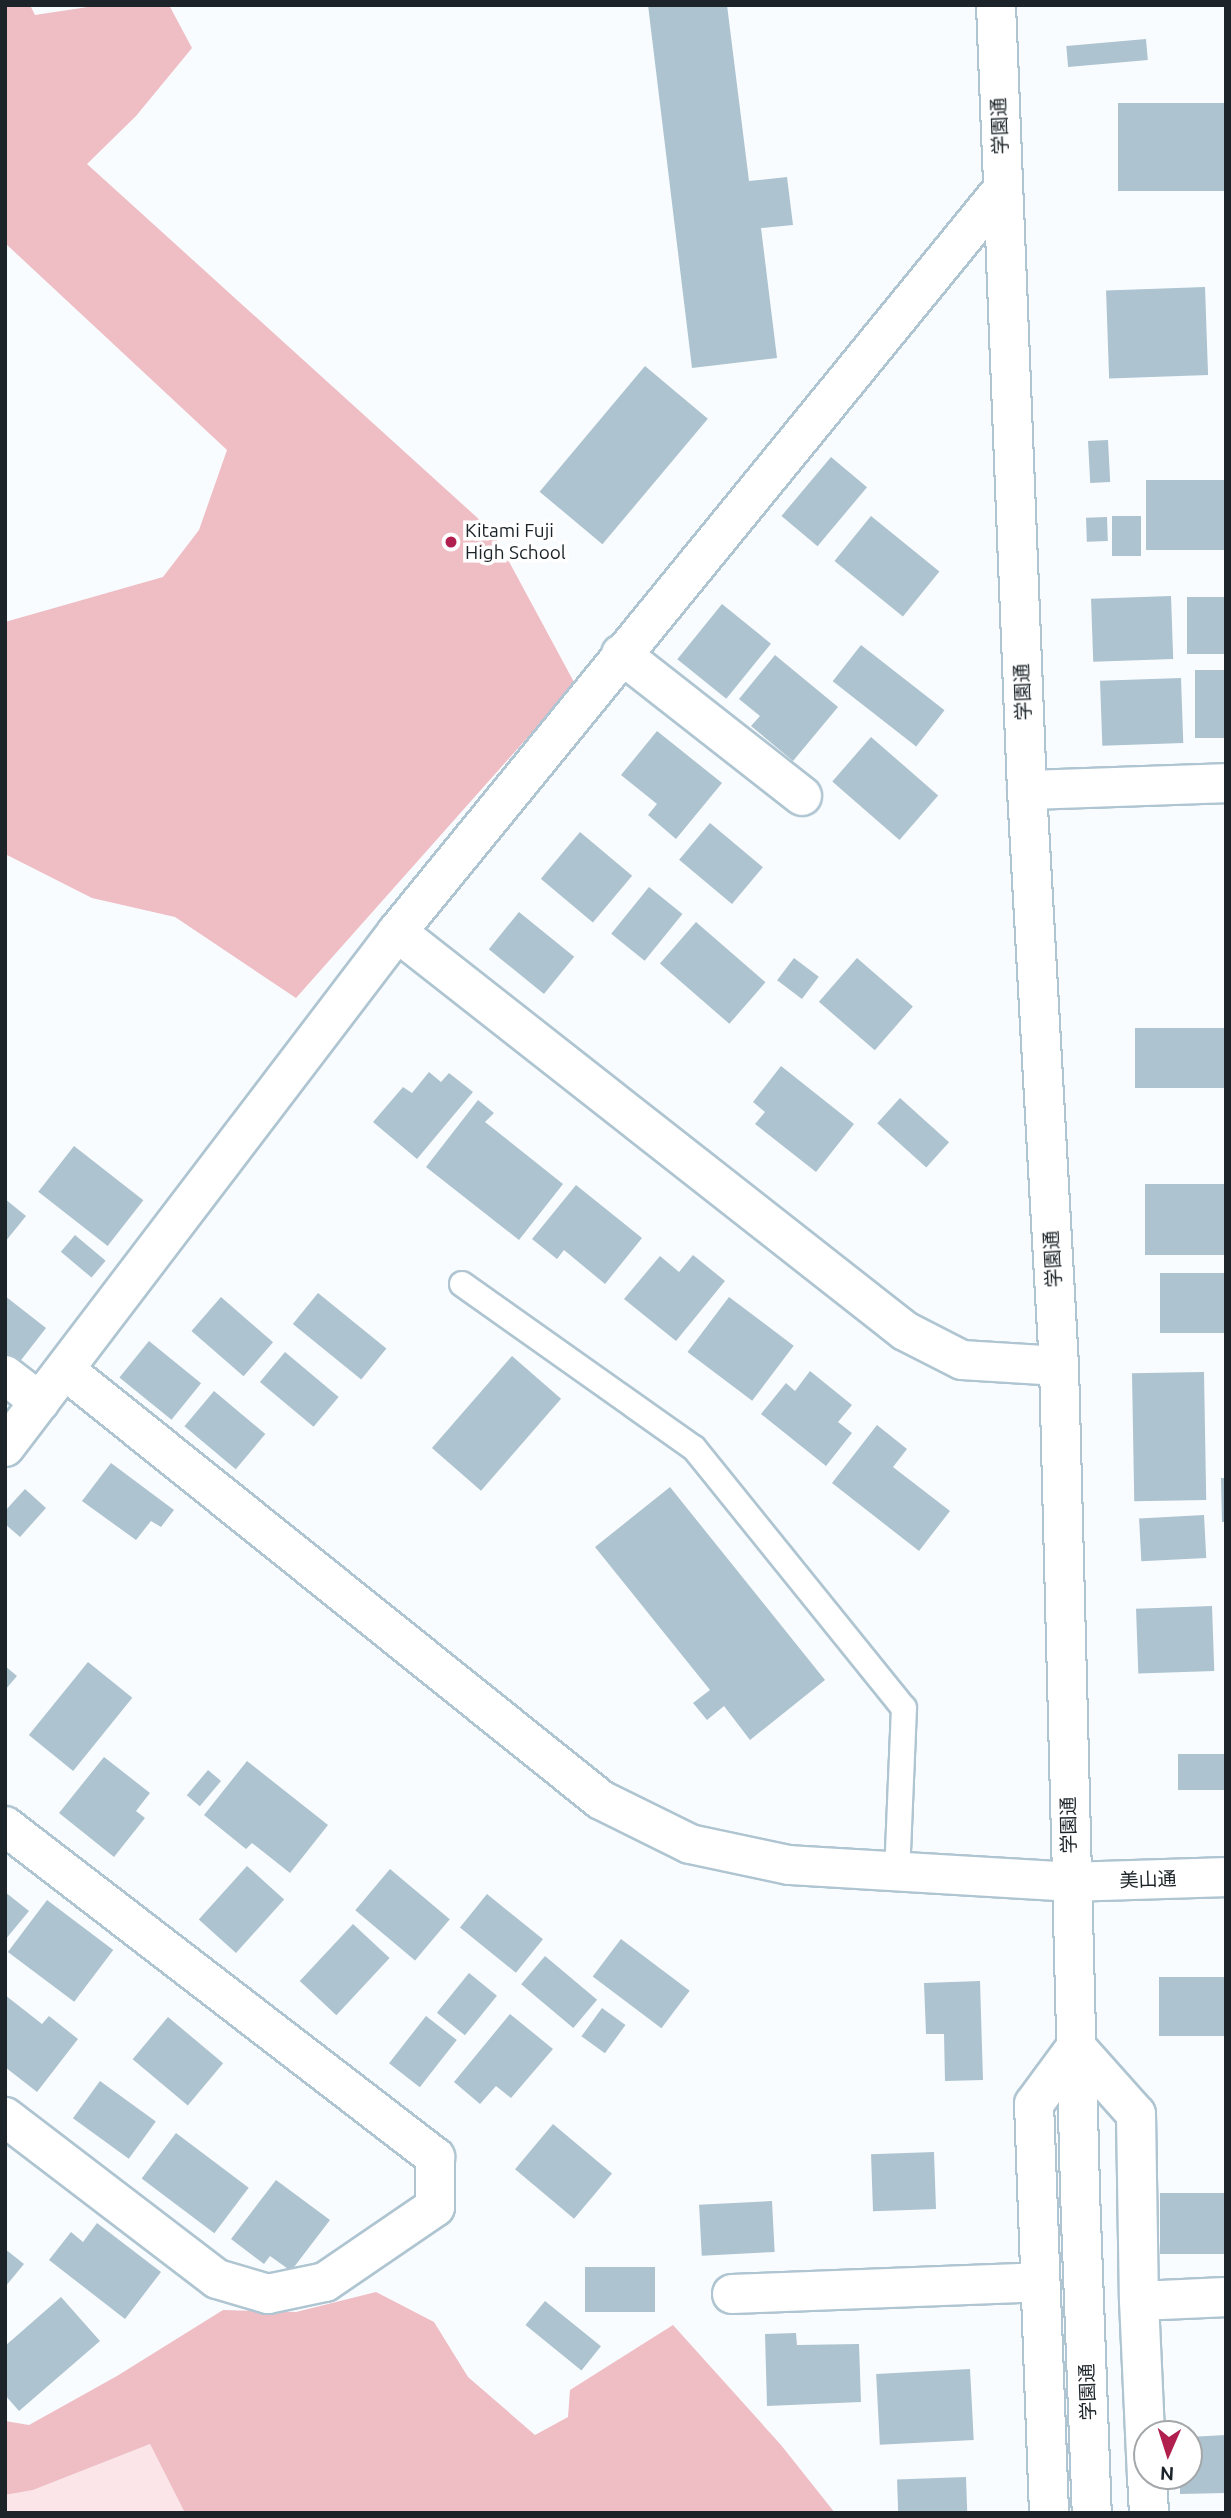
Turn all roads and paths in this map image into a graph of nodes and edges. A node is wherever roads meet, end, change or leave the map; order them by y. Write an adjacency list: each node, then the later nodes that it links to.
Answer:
1 (996, 5): 2 (street, 学園通)
2 (1002, 190): 3 (street); 5 (street, 学園通)
3 (621, 654): 6 (street); 7 (street)
4 (1226, 783): 5 (street)
5 (1027, 790): 9 (street, 学園通)
6 (802, 796)
7 (397, 932): 9 (street); 10 (street)
8 (462, 1284): 15 (lane)
9 (1059, 1366): 17 (street, 学園通)
10 (65, 1370): 12 (street); 15 (street, 美山通)
11 (5, 1376): 12 (street)
12 (40, 1402): 13 (street)
13 (5, 1447)
14 (5, 1826): 19 (street)
15 (897, 1872): 17 (street, 美山通)
16 (1226, 1877): 17 (street, 美山通)
17 (1071, 1882): 18 (street, 学園通)
18 (1076, 2047): 20 (street); 23 (street); 27 (street, 学園通)
19 (5, 2117)
20 (1040, 2282): 21 (street); 26 (street)
21 (732, 2294)
22 (1226, 2297): 23 (street)
23 (1139, 2301): 24 (street)
24 (1144, 2420)
25 (1148, 2490): 28 (street)
26 (1049, 2513)
27 (1093, 2513)
28 (1149, 2513)

